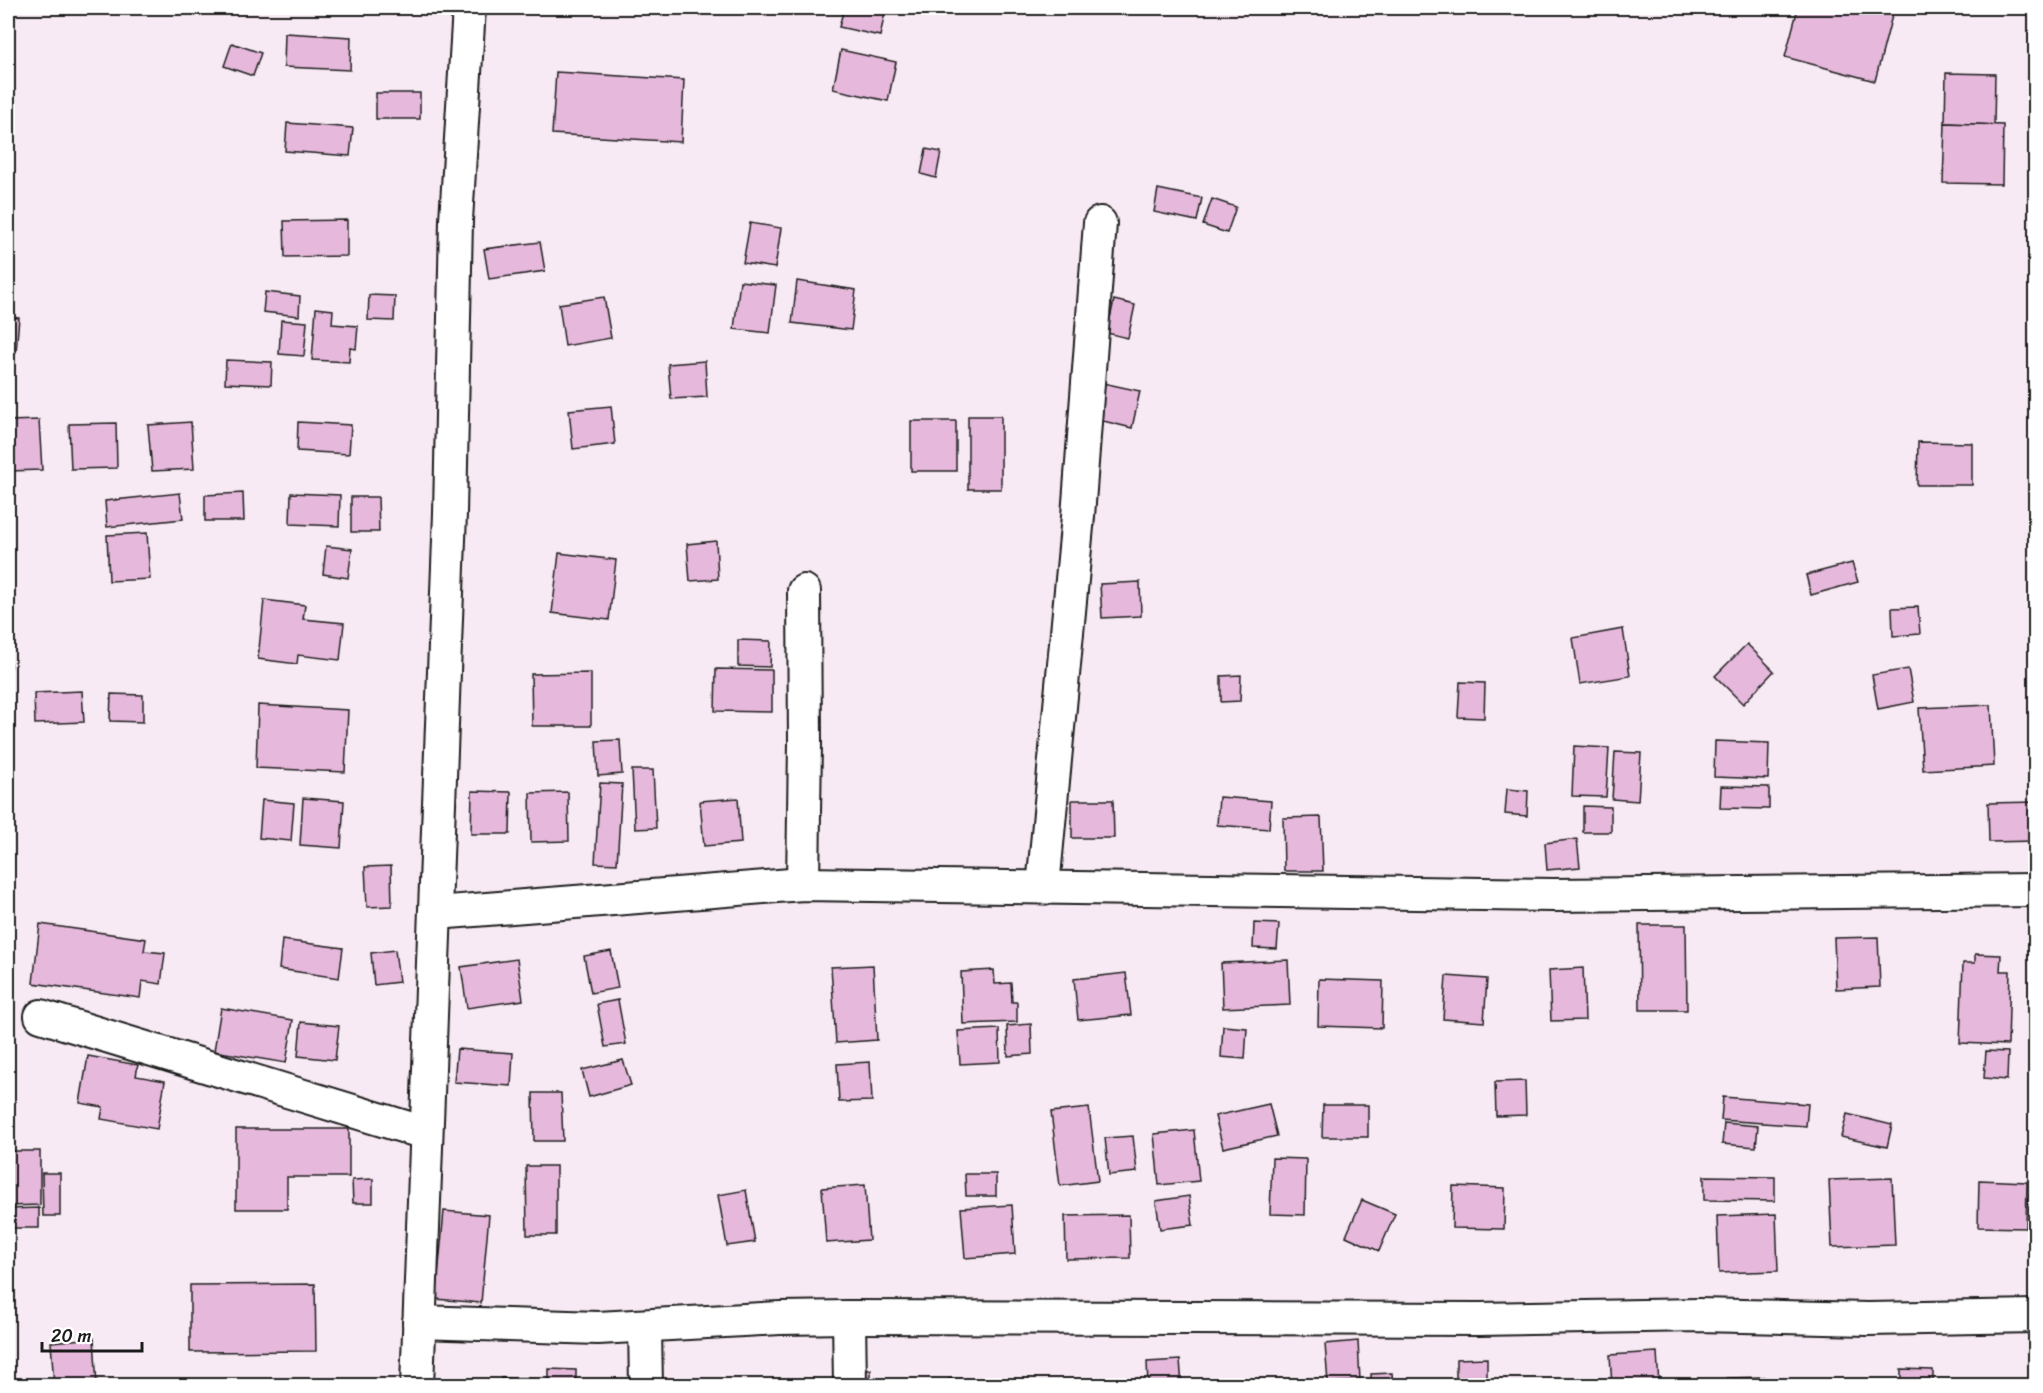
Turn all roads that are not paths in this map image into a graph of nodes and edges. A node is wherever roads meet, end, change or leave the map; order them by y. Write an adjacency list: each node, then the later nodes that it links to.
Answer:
1 (469, 8): 7 (street)
2 (1100, 223): 5 (street)
3 (804, 591): 4 (street)
4 (803, 884): 5 (street); 7 (street)
5 (1043, 887): 6 (street)
6 (2036, 890)
7 (436, 913): 9 (street)
8 (41, 1016): 9 (street)
9 (425, 1133): 12 (street)
10 (2036, 1316): 11 (street)
11 (849, 1317): 13 (street); 16 (street)
12 (419, 1322): 13 (street); 14 (street)
13 (645, 1327): 15 (street)
14 (417, 1386)
15 (646, 1386)
16 (850, 1386)

